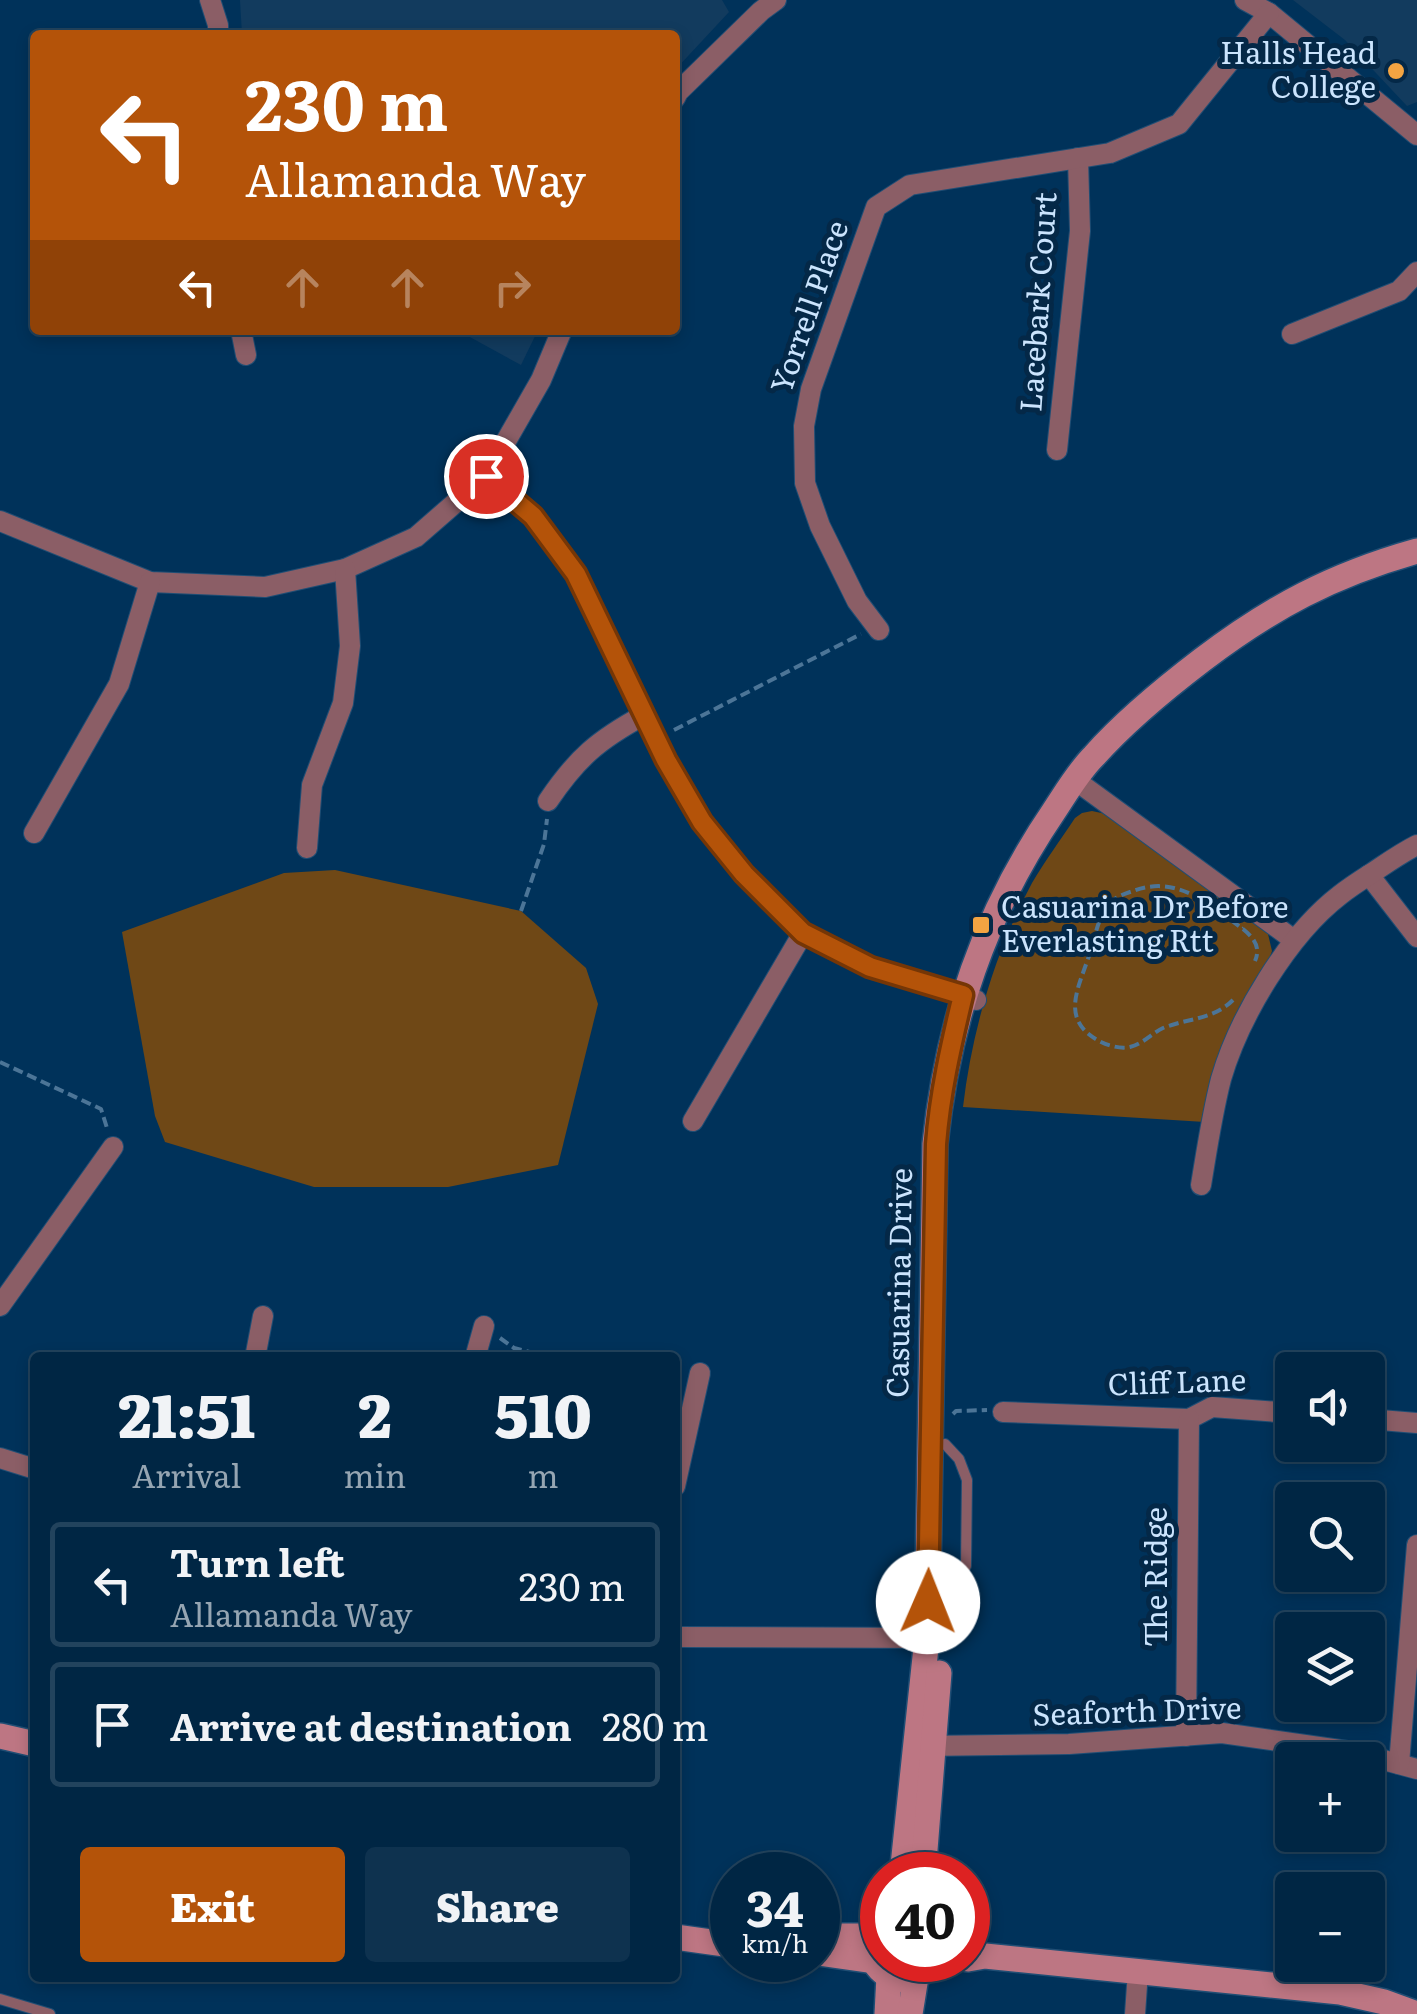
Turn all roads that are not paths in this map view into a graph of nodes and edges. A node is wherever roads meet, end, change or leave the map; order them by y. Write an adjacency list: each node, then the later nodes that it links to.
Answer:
1 (210, 0): 5 (street)
2 (1244, 0): 4 (street)
3 (762, 4): 6 (street)
4 (1269, 13): 7 (street); 8 (street, Yorrell Place)
5 (218, 30)
6 (680, 93)
7 (1417, 135)
8 (1078, 158): 14 (street, Lacebark Court); 21 (street, Yorrell Place)
9 (1417, 272): 10 (street)
10 (1292, 334)
11 (242, 335): 13 (street)
12 (560, 335): 15 (street)
13 (246, 355)
14 (1056, 450)
15 (486, 476): 19 (street); 22 (street)
16 (0, 521): 20 (street)
17 (1417, 551): 23 (street, Casuarina Drive)
18 (1417, 567): 23 (street, Casuarina Drive)
19 (345, 569): 20 (street); 27 (street)
20 (150, 582): 25 (street)
21 (879, 630)
22 (644, 715): 24 (street); 29 (street)
23 (1081, 785): 31 (street); 32 (street, Casuarina Drive)
24 (548, 801)
25 (34, 833)
26 (1417, 845): 28 (street)
27 (306, 848)
28 (1369, 875): 30 (street); 31 (street)
29 (803, 933): 32 (street); 33 (street)
30 (1417, 937)
31 (1294, 940): 35 (street)
32 (969, 998): 52 (street, Casuarina Drive); 52 (street, Casuarina Drive)
33 (693, 1120)
34 (113, 1146): 36 (street)
35 (1201, 1185)
36 (0, 1306)
37 (263, 1316): 39 (street)
38 (484, 1326): 40 (street)
39 (256, 1352)
40 (477, 1352)
41 (700, 1374): 48 (street)
42 (1003, 1412): 44 (street, Cliff Lane)
43 (1275, 1412): 44 (street, Cliff Lane)
44 (1188, 1418): 54 (street, The Ridge)
45 (1385, 1420): 46 (street)
46 (1417, 1422)
47 (0, 1458): 49 (street)
48 (680, 1464)
49 (30, 1467)
50 (1417, 1545): 59 (street)
51 (680, 1636): 52 (street)
52 (934, 1638): 56 (street, Casuarina Drive)
53 (0, 1736): 55 (street)
54 (1186, 1736): 56 (street, Seaforth Drive); 59 (street, Seaforth Drive)
55 (30, 1743)
56 (925, 1746): 60 (street, Casuarina Drive); 61 (street, Casuarina Drive)
57 (0, 1754): 58 (street)
58 (30, 1761)
59 (1408, 1766)
60 (906, 1852)
61 (923, 1852)
62 (680, 1922): 63 (street)
63 (710, 1925)
64 (680, 1938): 65 (street)
65 (710, 1941)
66 (990, 1958): 67 (street)
67 (1138, 1972): 71 (street); 75 (street)
68 (883, 1982): 73 (street)
69 (921, 1982): 74 (street)
70 (0, 1999): 72 (lane)
71 (1382, 2008): 76 (street)
72 (50, 2014)
73 (887, 2014)
74 (910, 2014)
75 (1134, 2014)
76 (1417, 2014)

